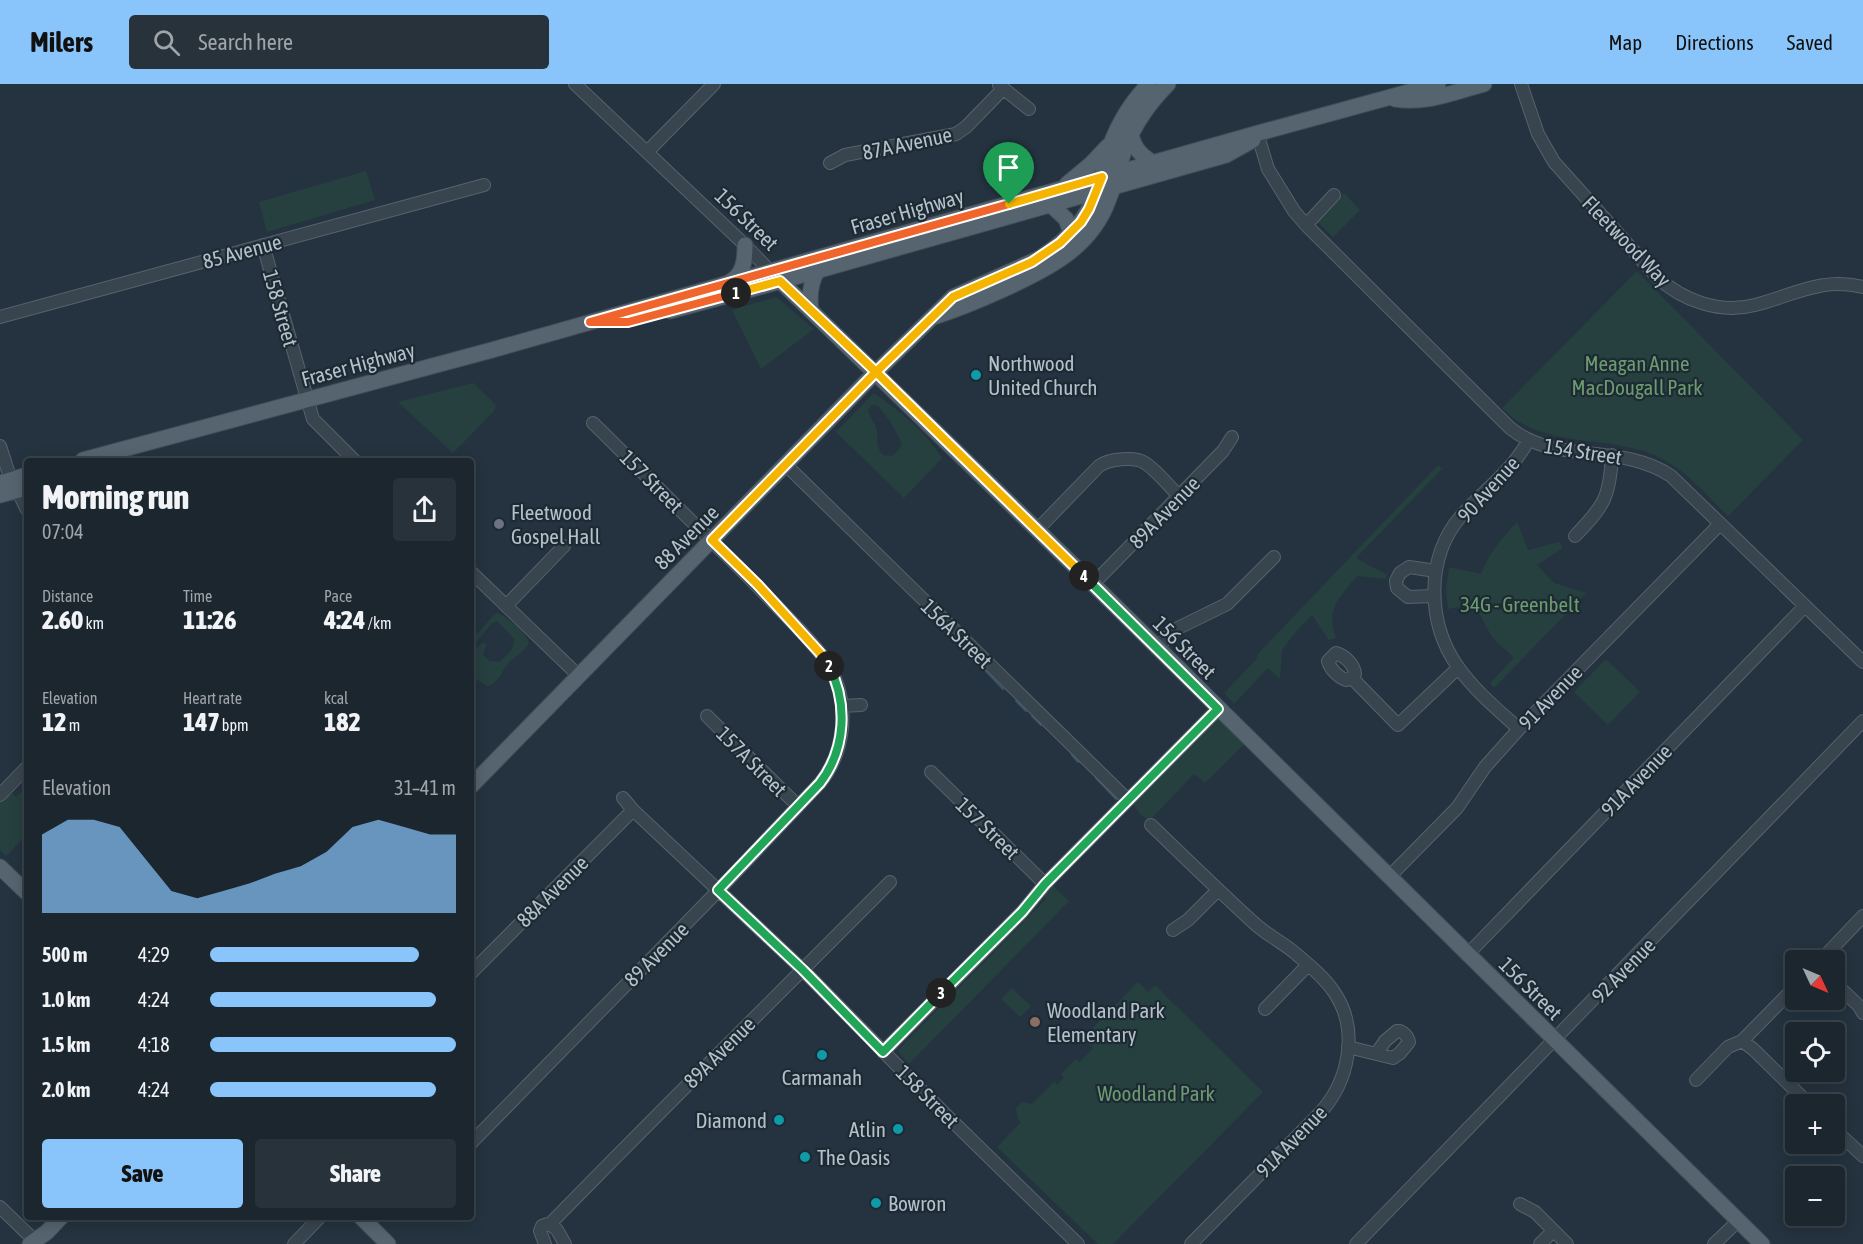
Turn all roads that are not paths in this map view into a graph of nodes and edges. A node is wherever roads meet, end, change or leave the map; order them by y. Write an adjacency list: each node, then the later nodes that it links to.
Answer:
1 (575, 84): 13 (street, 156 Street)
2 (714, 84): 13 (street)
3 (1438, 84): 8 (main road, Fraser Highway)
4 (1484, 84): 8 (main road, Fraser Highway)
5 (1521, 84): 28 (street, Fleetwood Way)
6 (1001, 86): 9 (street); 15 (street, 87A Avenue)
7 (1159, 86): 11 (main road, 88 Avenue); 12 (main road, 88 Avenue)
8 (1386, 98): 10 (main road, Fraser Highway)
9 (1029, 109)
10 (1264, 133): 14 (main road, Fraser Highway); 16 (main road, Fraser Highway); 21 (street, 154 Street)
11 (1131, 134): 14 (main road); 16 (main road, 88 Avenue)
12 (1112, 141): 16 (main road, 88 Avenue); 18 (main road)
13 (647, 152): 24 (street, 156 Street)
14 (1153, 163): 16 (main road, Fraser Highway)
15 (830, 164)
16 (1108, 182): 18 (main road, Fraser Highway); 20 (main road, Fraser Highway); 22 (main road, 88 Avenue); 31 (main road, 88 Avenue)
17 (484, 184): 23 (street, 85 Avenue)
18 (1062, 188): 26 (main road, Fraser Highway)
19 (1334, 195): 21 (street)
20 (1051, 205): 22 (main road); 25 (main road, Fraser Highway)
21 (1306, 225): 37 (street, 154 Street)
22 (1071, 234): 31 (main road, 88 Avenue)
23 (263, 245): 30 (street, 85 Avenue); 34 (street, 158 Street)
24 (745, 245): 26 (street, 156 Street); 27 (main road)
25 (818, 270): 26 (main road, Fraser Highway); 29 (main road)
26 (775, 277): 27 (main road, Fraser Highway); 29 (main road, 156 Street); 32 (main road, Fraser Highway)
27 (727, 284): 32 (main road, Fraser Highway)
28 (1863, 287)
29 (811, 311): 33 (main road, 156 Street)
30 (0, 317)
31 (931, 318): 33 (main road, 88 Avenue)
32 (590, 322): 34 (main road, Fraser Highway)
33 (876, 372): 44 (main road, 88 Avenue); 50 (main road, 156 Street)
34 (307, 399): 39 (main road, Fraser Highway); 43 (street, 158 Street)
35 (593, 423): 52 (street, 157 Street)
36 (1232, 437): 47 (street, 89A Avenue)
37 (1528, 441): 40 (street, 154 Street); 56 (street, 90 Avenue)
38 (0, 446): 45 (street)
39 (136, 446): 41 (main road, Fraser Highway); 42 (main road, Fraser Highway)
40 (1612, 455): 49 (street, 154 Street); 51 (street)
41 (91, 458)
42 (113, 458)
43 (352, 458)
44 (786, 465): 52 (main road, 88 Avenue); 78 (street, 156A Street)
45 (14, 485): 46 (main road); 48 (street)
46 (0, 495)
47 (1179, 496): 50 (street); 57 (street, 89A Avenue)
48 (24, 504)
49 (1720, 524): 60 (street, 154 Street); 71 (street, 91 Avenue)
50 (1037, 530): 57 (main road, 156 Street)
51 (1575, 536)
52 (712, 540): 64 (main road, 88 Avenue); 67 (street, 157 Street)
53 (564, 546): 59 (street)
54 (1274, 557): 61 (street)
55 (474, 576): 59 (street)
56 (1435, 577): 58 (street); 58 (street)
57 (1093, 584): 61 (main road, 156 Street)
58 (1434, 596): 63 (street)
59 (506, 606): 64 (street)
60 (1805, 606): 62 (street, 154 Street); 92 (street, 91A Avenue)
61 (1156, 648): 68 (main road, 156 Street)
62 (1863, 662)
63 (1458, 668): 65 (street); 71 (street)
64 (579, 676): 75 (main road, 88 Avenue)
65 (1352, 678)
66 (861, 705): 67 (street)
67 (842, 706): 72 (street, 157 Street)
68 (1218, 709): 78 (street); 83 (main road, 156 Street)
69 (707, 716): 79 (street, 157A Street)
70 (1863, 721): 100 (street, 92 Avenue)
71 (1519, 729): 83 (street, 91 Avenue)
72 (834, 759): 79 (street, 89 Avenue)
73 (24, 770): 76 (street)
74 (931, 772): 85 (street, 157 Street)
75 (474, 783)
76 (0, 795)
77 (623, 798): 80 (street, 158 Street)
78 (1128, 800): 85 (street)
79 (798, 806): 87 (street, 89 Avenue)
80 (633, 810): 87 (street, 158 Street); 94 (street, 88A Avenue)
81 (1151, 825): 88 (street)
82 (0, 867): 86 (main road)
83 (1389, 877): 92 (main road, 156 Street)
84 (890, 882): 95 (street, 89A Avenue)
85 (1045, 884): 103 (street)
86 (24, 890)
87 (718, 890): 95 (street, 158 Street); 108 (street, 89 Avenue)
88 (1218, 890): 90 (street); 93 (street)
89 (1863, 916): 91 (street)
90 (1173, 930)
91 (1831, 950)
92 (1467, 955): 100 (main road, 156 Street)
93 (1308, 964): 98 (street); 102 (street)
94 (474, 970)
95 (803, 970): 103 (street, 158 Street); 117 (street, 89A Avenue)
96 (1845, 993): 99 (street)
97 (1785, 997): 101 (street)
98 (1265, 1009)
99 (1863, 1013)
100 (1554, 1041): 116 (main road, 156 Street); 126 (street, 92 Avenue)
101 (1742, 1041): 105 (street); 106 (street)
102 (1348, 1047): 104 (street); 125 (street, 91A Avenue)
103 (883, 1052): 124 (street, 158 Street)
104 (1377, 1053)
105 (1696, 1080)
106 (1799, 1094)
107 (1845, 1139): 109 (street)
108 (474, 1140)
109 (1863, 1156)
110 (1520, 1204): 118 (street)
111 (0, 1207): 119 (street)
112 (46, 1220): 119 (main road)
113 (58, 1220): 119 (main road)
114 (317, 1220): 120 (street)
115 (364, 1220): 121 (main road)
116 (1738, 1221): 129 (street); 130 (main road, 156 Street)
117 (550, 1224): 122 (street); 123 (street)
118 (1553, 1231): 127 (street); 128 (street)
119 (32, 1242)
120 (294, 1244)
121 (388, 1244)
122 (545, 1244)
123 (565, 1244)
124 (1078, 1244)
125 (1191, 1244)
126 (1356, 1244)
127 (1540, 1244)
128 (1567, 1244)
129 (1714, 1244)
130 (1762, 1244)

